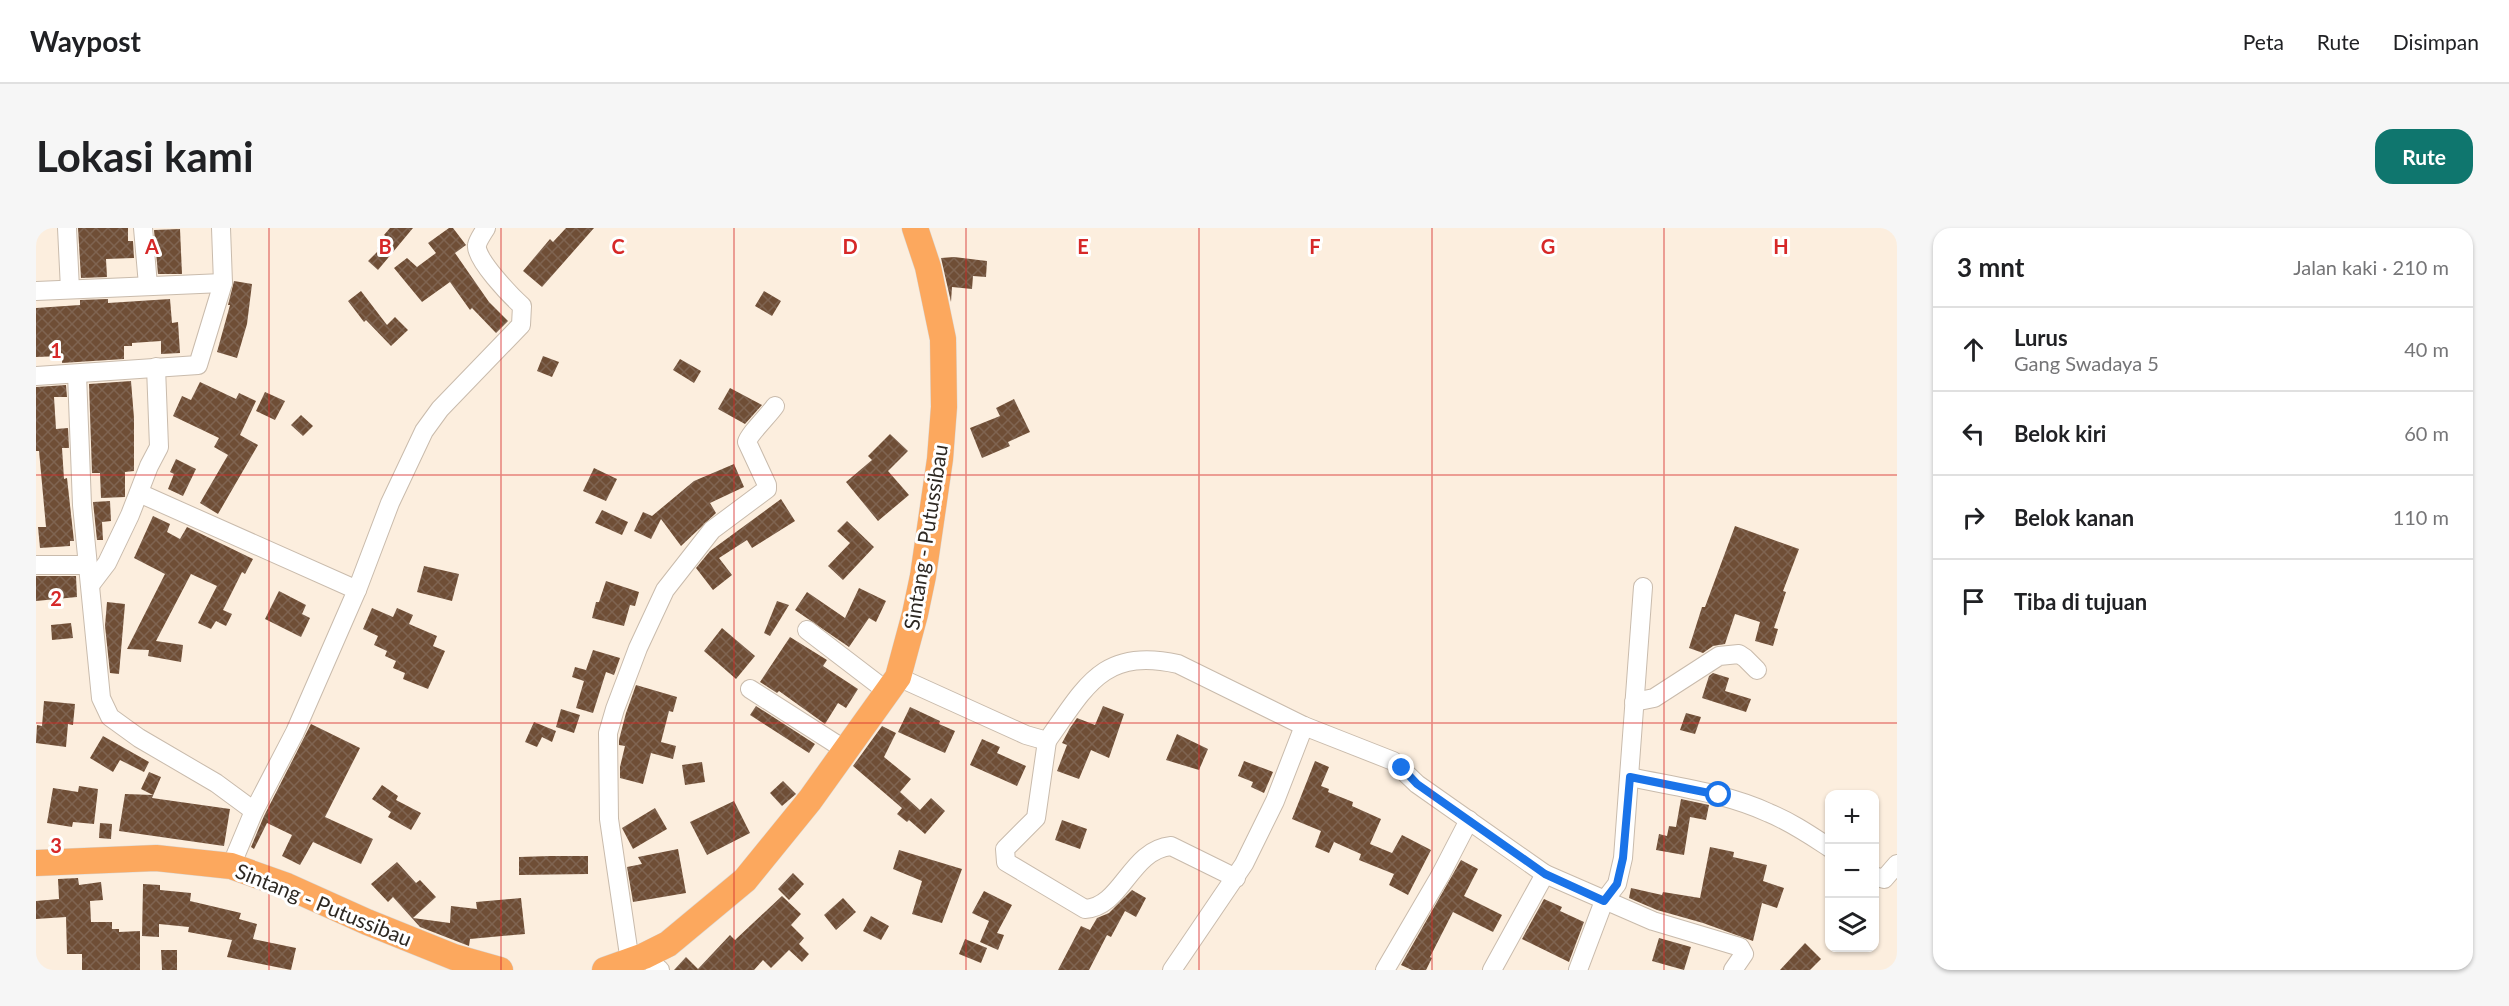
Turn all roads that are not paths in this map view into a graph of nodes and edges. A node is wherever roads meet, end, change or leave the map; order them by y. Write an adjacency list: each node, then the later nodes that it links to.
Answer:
1 (67, 228): 8 (street)
2 (143, 228): 7 (street)
3 (221, 228): 6 (street)
4 (486, 228): 19 (street)
5 (915, 228): 22 (highway, Sintang - Putussibau)
6 (223, 283): 7 (street); 10 (street)
7 (148, 285): 8 (street)
8 (70, 289): 9 (street)
9 (36, 291)
10 (156, 367): 11 (street); 14 (street)
11 (77, 374): 12 (street); 16 (street)
12 (36, 376)
13 (775, 406): 39 (street)
14 (139, 493): 17 (street); 19 (street)
15 (36, 565): 16 (street)
16 (87, 565): 17 (street)
17 (92, 584): 29 (street)
18 (1643, 587): 24 (street)
19 (357, 590): 29 (street)
20 (807, 630): 22 (street)
21 (1757, 670): 24 (street)
22 (893, 685): 26 (street); 27 (highway, Sintang - Putussibau)
23 (750, 689): 27 (street)
24 (1634, 702): 28 (street)
25 (1304, 726): 26 (street); 30 (street); 37 (street)
26 (1047, 741): 37 (street)
27 (847, 751): 39 (highway, Sintang - Putussibau)
28 (1630, 777): 31 (street); 38 (street)
29 (255, 811): 34 (street)
30 (1468, 820): 35 (street); 44 (street)
31 (1825, 845)
32 (36, 863): 34 (highway, Sintang - Putussibau)
33 (1897, 864): 36 (street)
34 (231, 866): 40 (highway, Sintang - Putussibau)
35 (1545, 874): 38 (street); 45 (street)
36 (1879, 877)
37 (1236, 878): 43 (street)
38 (1604, 901): 46 (street); 47 (street)
39 (645, 963): 42 (highway, Sintang - Putussibau)
40 (449, 964): 41 (highway, Sintang - Putussibau)
41 (500, 970)
42 (605, 970)
43 (1172, 970)
44 (1385, 970)
45 (1492, 970)
46 (1578, 970)
47 (1733, 970)

